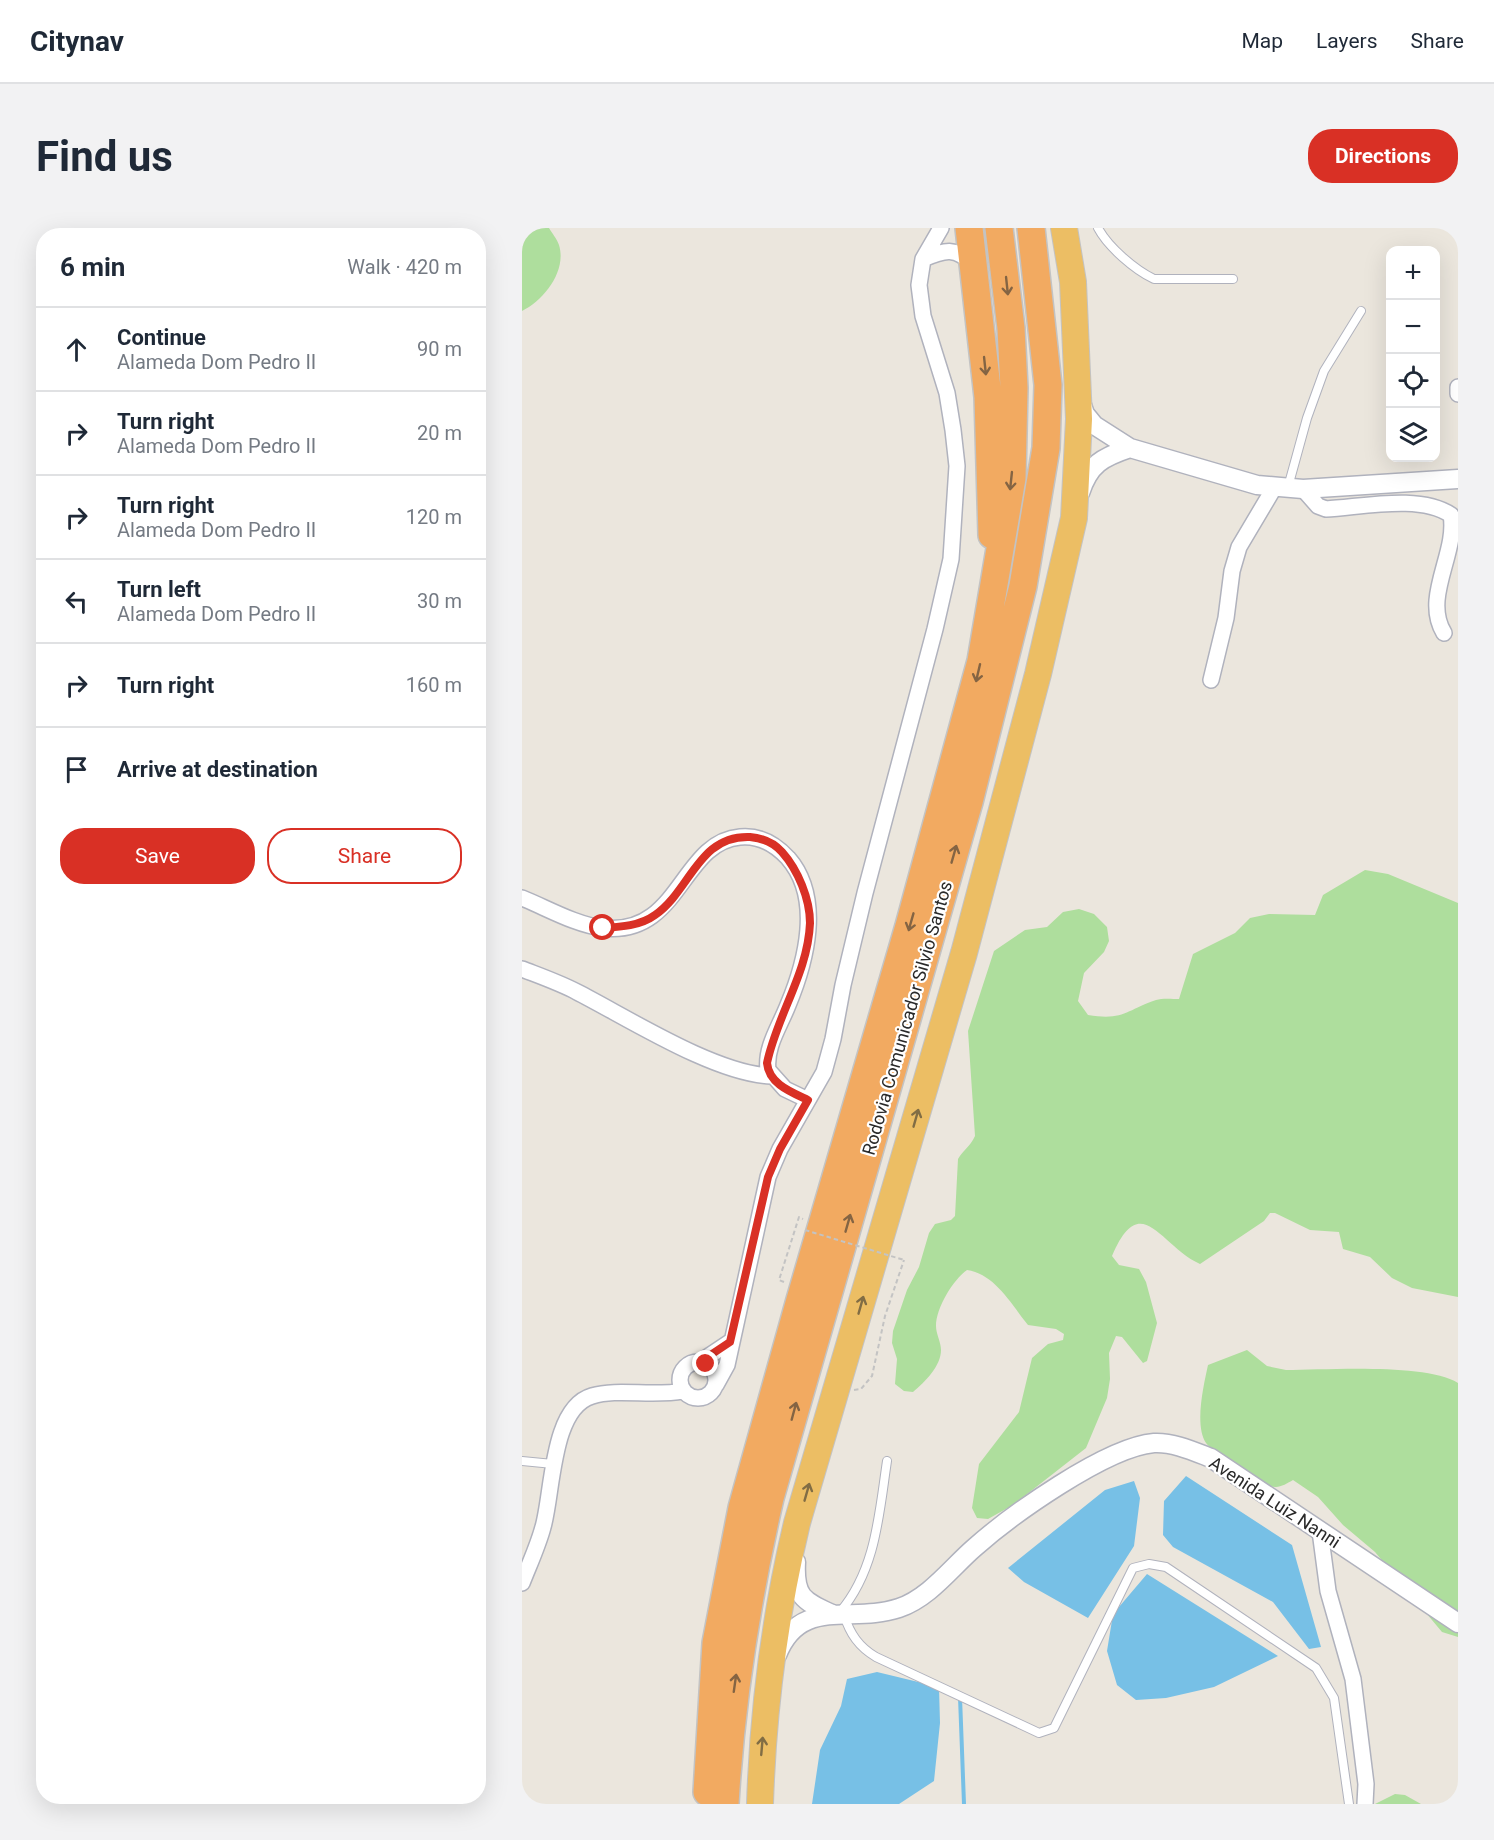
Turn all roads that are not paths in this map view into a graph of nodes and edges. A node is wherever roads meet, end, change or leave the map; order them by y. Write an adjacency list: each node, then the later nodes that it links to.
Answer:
1 (941, 228): 7 (street)
2 (969, 228): 8 (highway)
3 (999, 228): 18 (highway, Rodovia Comunicador Silvio Santos, one-way to 18)
4 (1031, 228): 41 (highway, Rodovia Comunicador Silvio Santos, one-way to 4)
5 (1064, 228): 11 (highway)
6 (1098, 228): 9 (lane)
7 (923, 259): 8 (street); 24 (street)
8 (974, 266): 18 (highway, one-way to 18)
9 (1233, 279)
10 (1360, 312): 16 (lane)
11 (1077, 368): 14 (street); 17 (highway)
12 (1458, 387): 13 (street)
13 (1458, 394)
14 (1130, 448): 16 (street); 17 (street)
15 (1458, 479): 16 (street)
16 (1288, 489): 19 (street); 20 (street)
17 (1074, 518): 32 (highway, one-way to 17)
18 (991, 607): 37 (highway, Rodovia Comunicador Silvio Santos, one-way to 37)
19 (1444, 633)
20 (1211, 680)
21 (522, 898): 23 (street)
22 (522, 969): 23 (street)
23 (771, 1076): 24 (street)
24 (808, 1100): 25 (street)
25 (730, 1342): 26 (street); 27 (street)
26 (700, 1362): 27 (street); 28 (street)
27 (716, 1385): 28 (street)
28 (683, 1391): 31 (street)
29 (522, 1461): 31 (lane)
30 (887, 1461): 35 (lane)
31 (553, 1464): 34 (street)
32 (797, 1522): 35 (street); 38 (highway)
33 (1320, 1531): 35 (street, Avenida Luiz Nanni); 36 (street, Avenida Luiz Nanni); 44 (street)
34 (522, 1583)
35 (840, 1616): 38 (street, Avenida Luiz Nanni); 43 (lane)
36 (1458, 1623)
37 (716, 1643): 39 (highway); 40 (highway, Rodovia Comunicador Silvio Santos)
38 (768, 1678): 42 (highway, one-way to 38)
39 (693, 1804)
40 (707, 1804)
41 (725, 1804)
42 (760, 1804)
43 (1349, 1804)
44 (1365, 1804)

